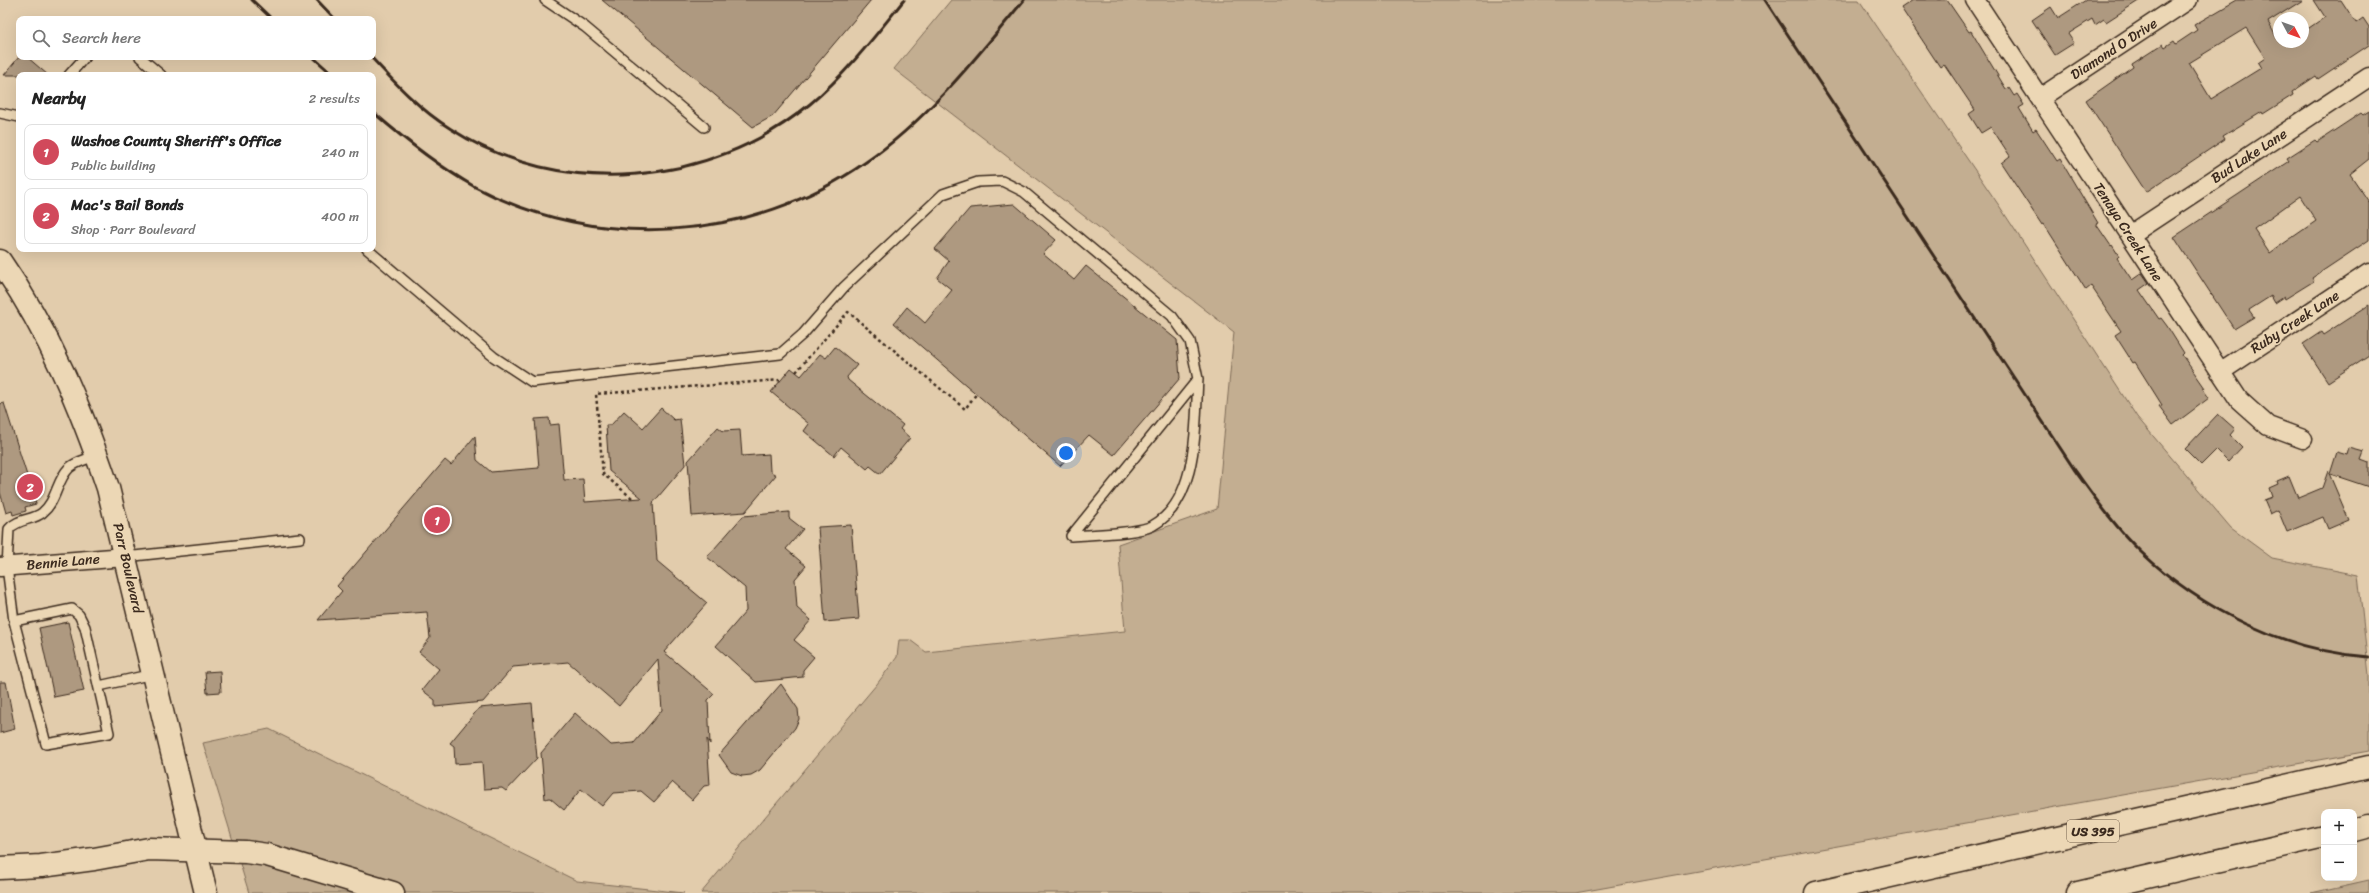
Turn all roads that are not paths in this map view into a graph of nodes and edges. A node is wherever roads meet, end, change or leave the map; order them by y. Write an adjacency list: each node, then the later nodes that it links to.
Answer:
1 (545, 0): 12 (lane)
2 (1975, 0): 9 (street, Tenaya Creek Lane)
3 (2188, 0): 9 (street, Diamond O Drive)
4 (82, 60): 6 (lane)
5 (144, 60): 7 (lane)
6 (72, 72)
7 (158, 72)
8 (2369, 77): 13 (street, Bud Lake Lane)
9 (2040, 98): 13 (street, Tenaya Creek Lane)
10 (0, 113): 11 (lane)
11 (16, 116)
12 (704, 127)
13 (2130, 235): 17 (street, Tenaya Creek Lane)
14 (371, 252): 18 (lane)
15 (0, 261): 20 (main road, Parr Boulevard)
16 (2369, 273): 17 (street, Ruby Creek Lane)
17 (2220, 372): 19 (street, Tenaya Creek Lane)
18 (1198, 379): 18 (lane)
19 (2302, 439)
20 (97, 455): 22 (main road, Parr Boulevard); 23 (lane)
21 (300, 538): 22 (lane)
22 (125, 557): 23 (street, Bennie Lane); 25 (main road, Parr Boulevard)
23 (4, 567): 24 (lane)
24 (14, 621): 26 (lane); 26 (lane)
25 (153, 674): 26 (lane); 31 (main road, Parr Boulevard)
26 (99, 686)
27 (2369, 767): 35 (main road, US 395)
28 (2369, 826): 29 (main road)
29 (2357, 829)
30 (2321, 837): 36 (main road)
31 (196, 851): 32 (main road); 33 (main road, Parr Boulevard); 34 (main road)
32 (0, 868)
33 (206, 893)
34 (393, 893)
35 (1816, 893)
36 (2078, 893)

